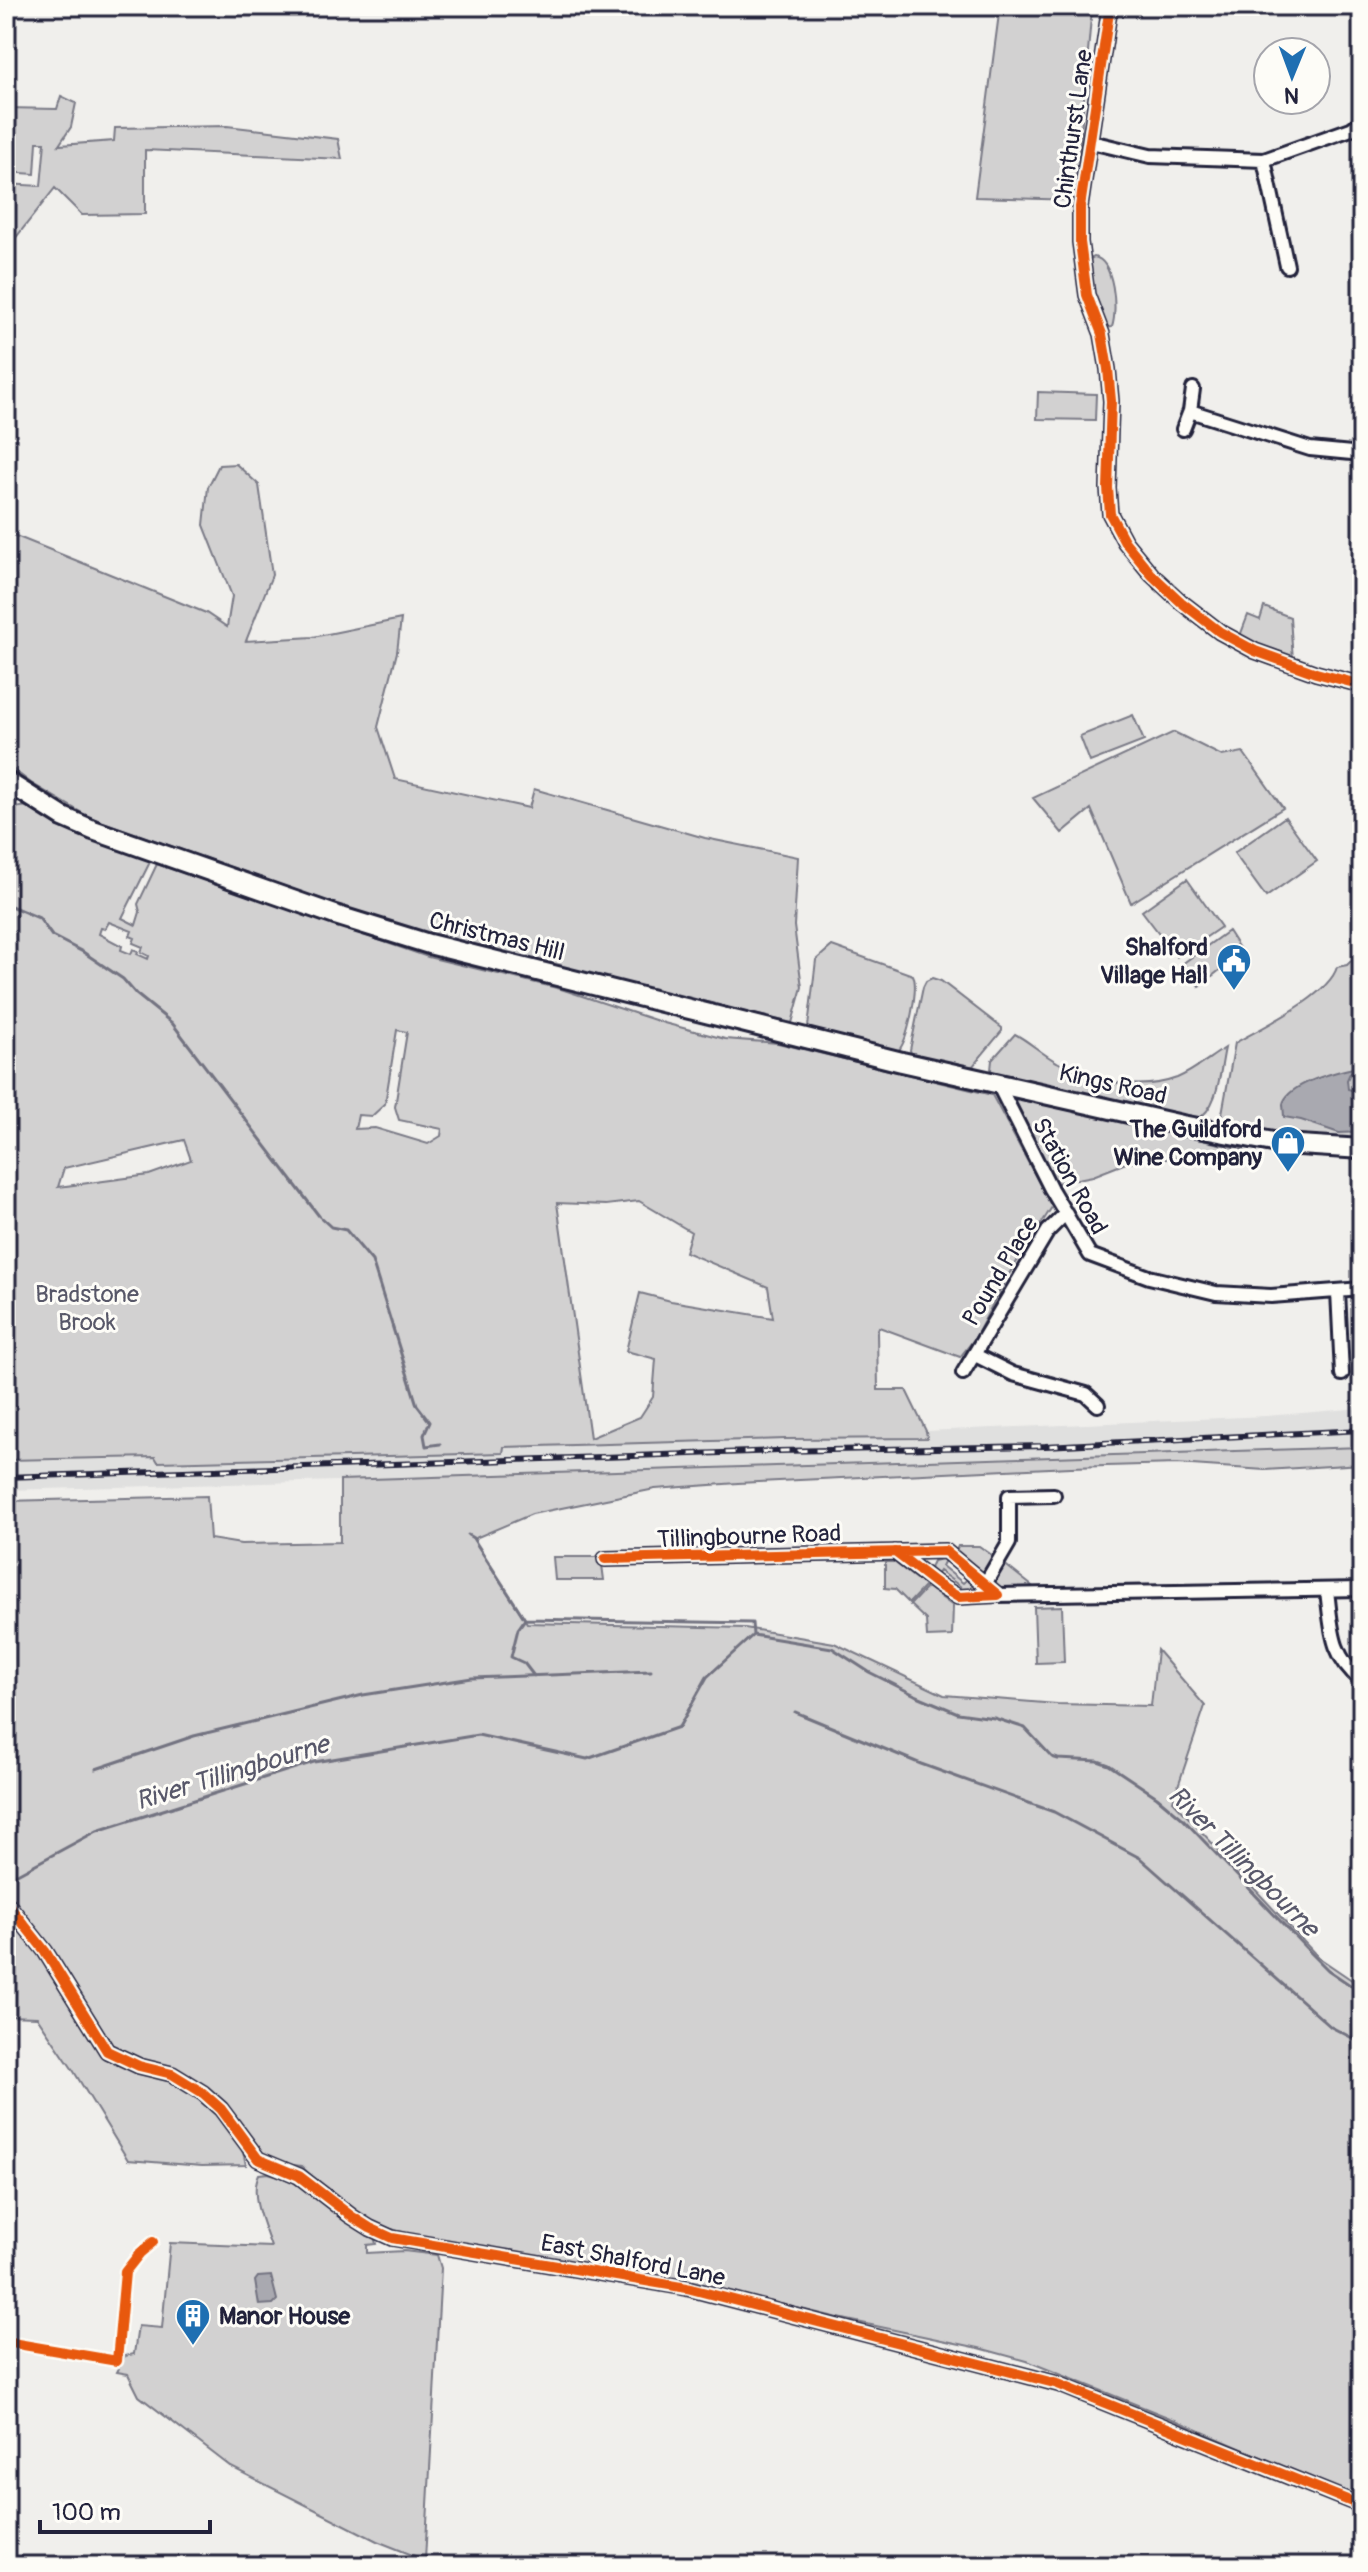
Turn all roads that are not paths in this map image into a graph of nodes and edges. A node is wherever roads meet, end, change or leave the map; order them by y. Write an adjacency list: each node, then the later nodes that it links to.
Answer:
1 (1110, 6): 3 (street, Chinthurst Lane)
2 (1362, 121): 4 (street)
3 (1091, 142): 4 (street); 10 (street, Chinthurst Lane)
4 (1264, 160): 5 (street)
5 (1287, 266)
6 (1193, 389): 7 (street)
7 (1190, 411): 8 (street); 9 (street)
8 (1183, 429)
9 (1362, 454)
10 (1362, 685)
11 (6, 781): 12 (main road, Christmas Hill)
12 (997, 1082): 13 (main road, Kings Road); 14 (street, Station Road)
13 (1362, 1149)
14 (1066, 1213): 16 (street, Station Road); 17 (street, Pound Place)
15 (1362, 1289): 16 (street, Station Road)
16 (1338, 1291): 19 (street)
17 (975, 1355): 18 (street, Pound Place); 20 (street)
18 (963, 1373)
19 (1342, 1374)
20 (1098, 1405)
21 (1054, 1495): 24 (street)
22 (895, 1552): 23 (street, Tillingbourne Road); 24 (street, Tillingbourne Road); 27 (street)
23 (605, 1559)
24 (985, 1584): 27 (street, Tillingbourne Road)
25 (1362, 1589): 26 (street)
26 (1327, 1591): 27 (street); 28 (street)
27 (998, 1595)
28 (1362, 1681)
29 (6, 1902): 30 (street, East Shalford Lane)
30 (1362, 2506)

